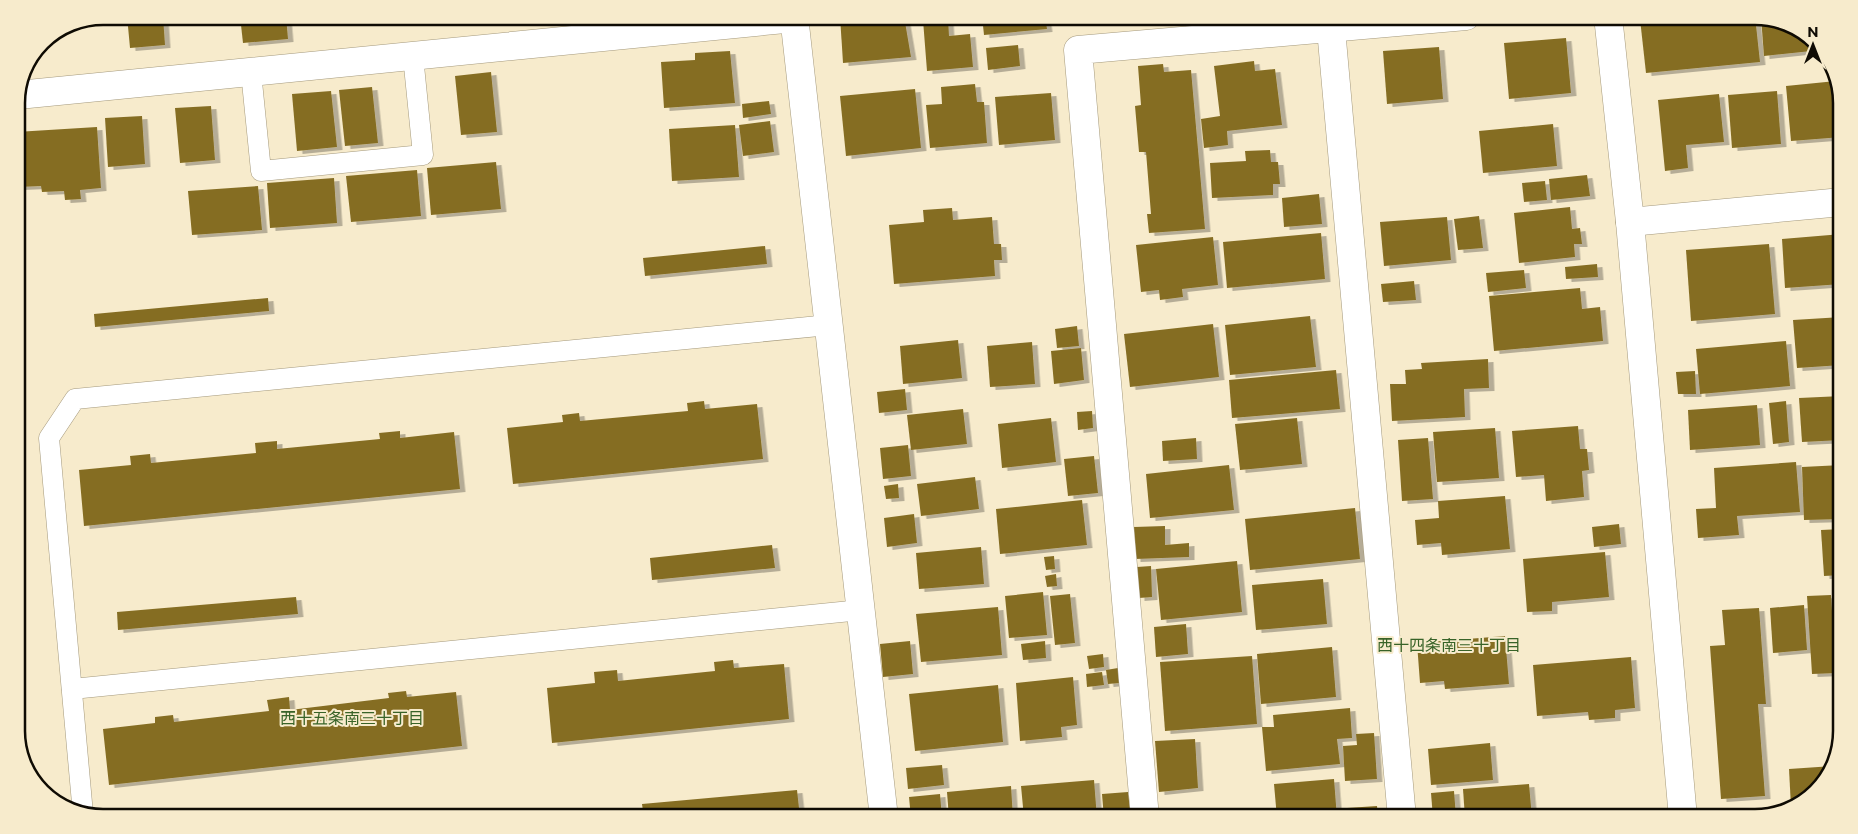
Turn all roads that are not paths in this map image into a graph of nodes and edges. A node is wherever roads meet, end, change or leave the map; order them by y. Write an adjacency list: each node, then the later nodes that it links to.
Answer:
1 (716, 25): 6 (street)
2 (795, 25): 11 (street)
3 (1373, 25): 5 (street)
4 (1609, 25): 10 (street)
5 (1331, 29): 16 (street); 17 (street)
6 (413, 56): 7 (street); 7 (lane)
7 (251, 72): 8 (street)
8 (26, 93)
9 (1833, 203): 10 (street)
10 (1630, 222): 18 (street)
11 (829, 325): 12 (street); 13 (lane)
12 (861, 610): 13 (lane); 15 (street)
13 (72, 689): 14 (lane)
14 (82, 805)
15 (883, 809)
16 (1144, 809)
17 (1401, 809)
18 (1681, 809)

